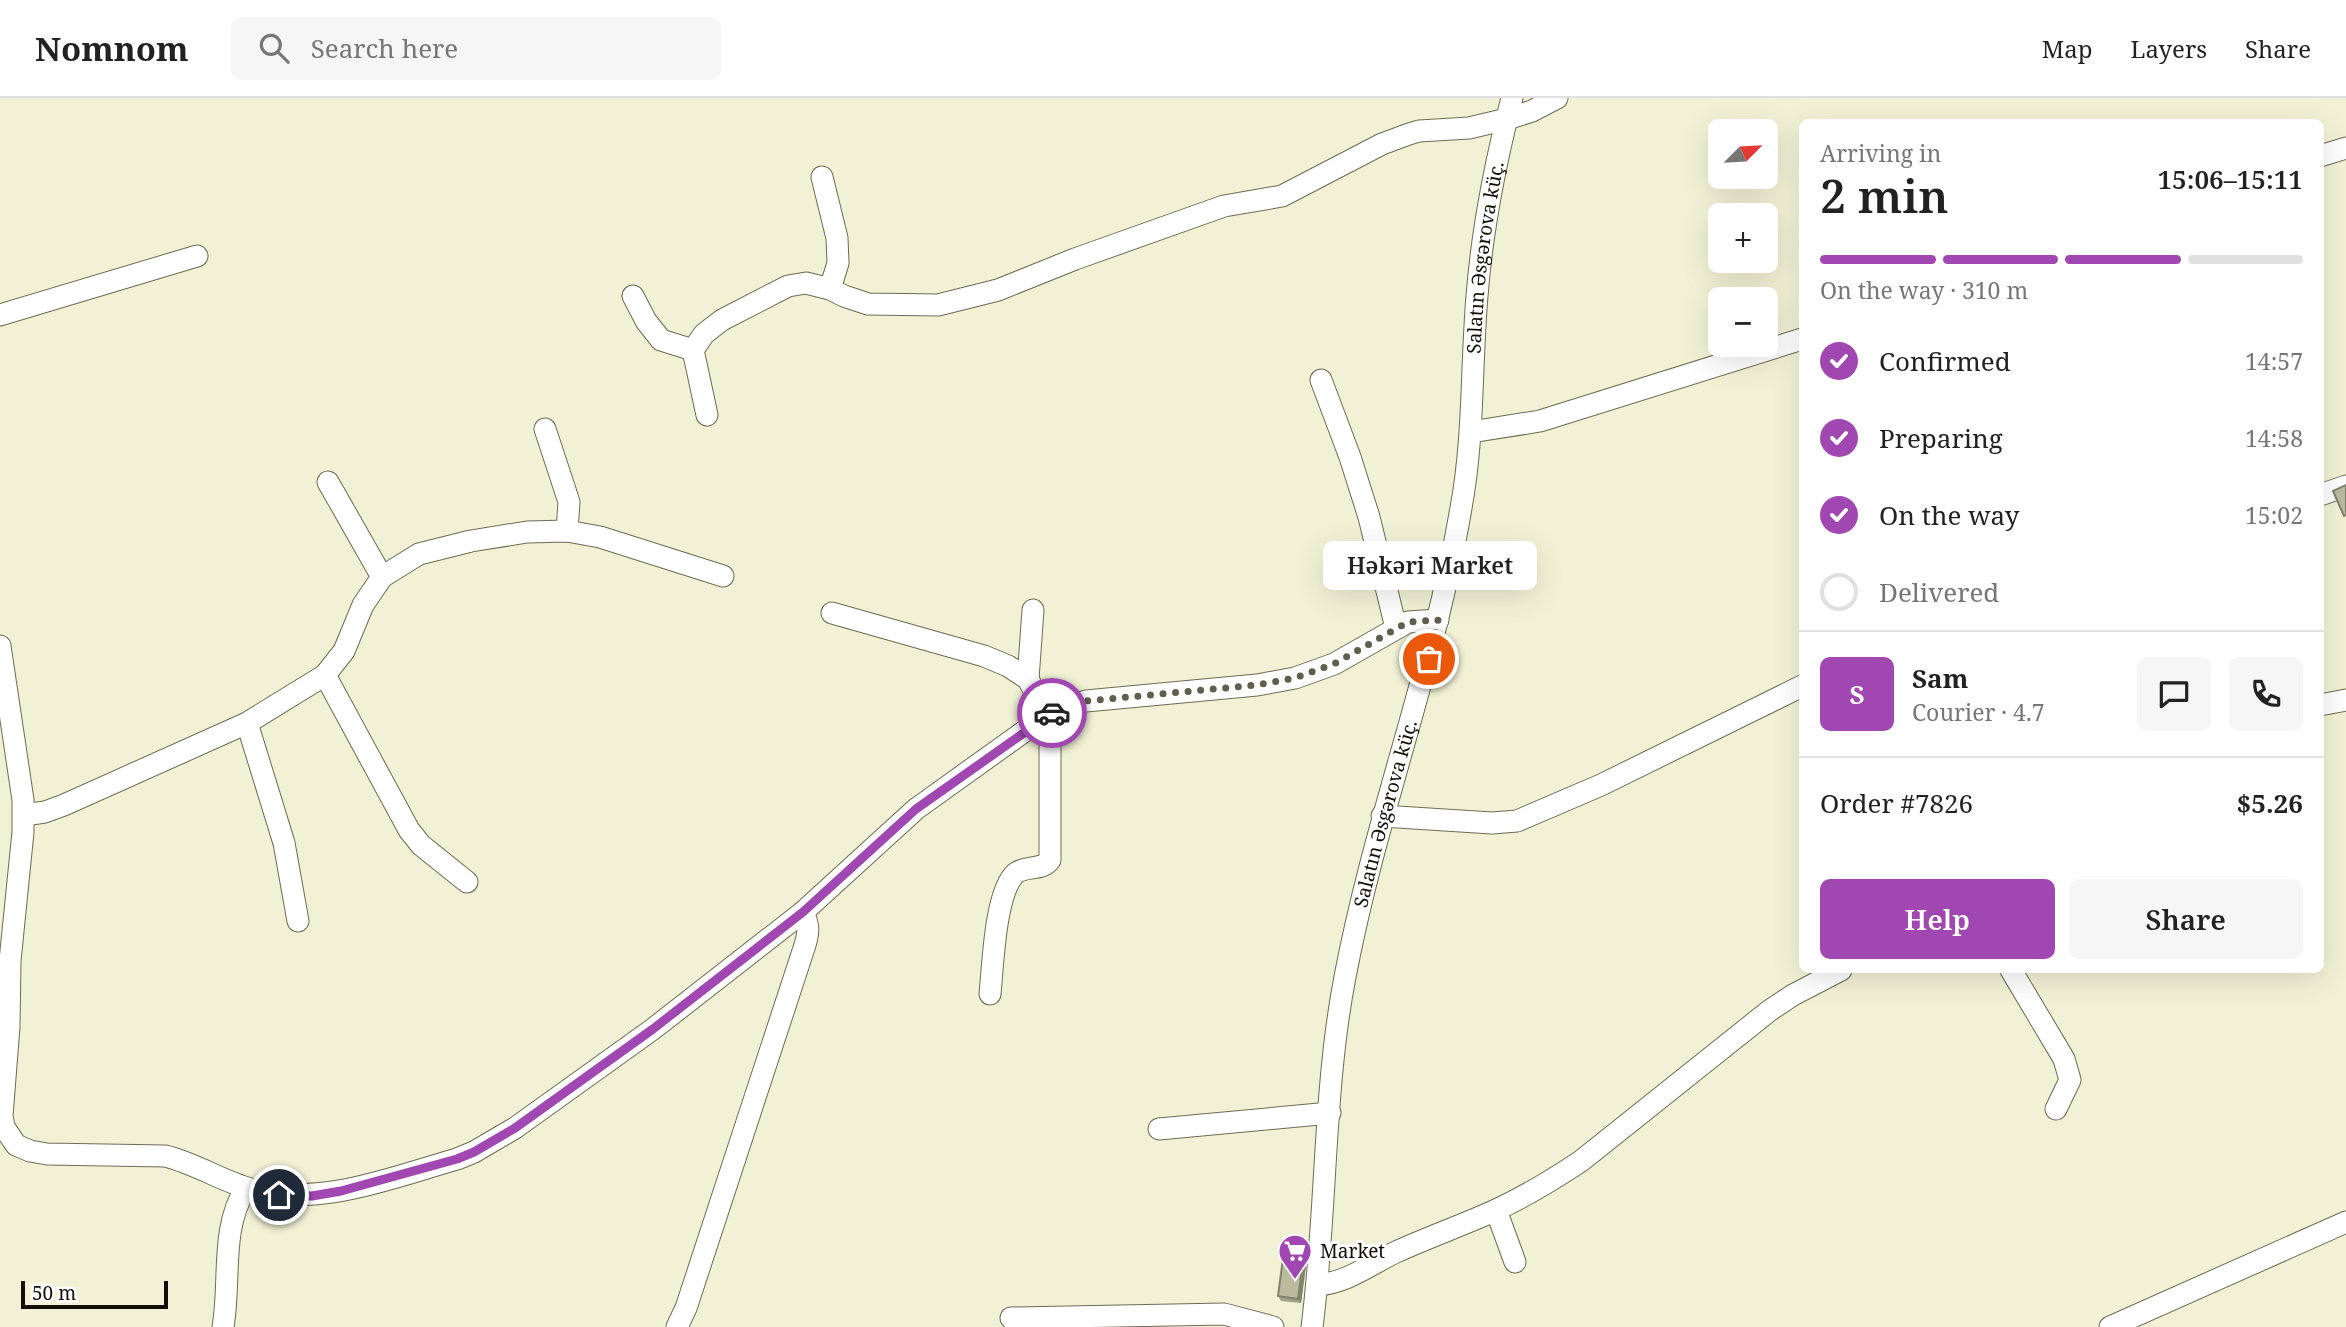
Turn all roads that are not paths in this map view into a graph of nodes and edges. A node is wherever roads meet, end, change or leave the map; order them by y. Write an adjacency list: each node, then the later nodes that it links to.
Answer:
1 (1512, 98): 3 (street, Salatın Əsgərova küç.)
2 (1557, 98): 3 (street)
3 (1507, 119): 8 (street); 16 (street, Salatın Əsgərova küç.)
4 (2346, 148): 5 (street)
5 (2324, 155)
6 (822, 177): 8 (street)
7 (197, 256): 10 (street)
8 (830, 289): 12 (street)
9 (634, 296): 12 (street)
10 (0, 314)
11 (1799, 340): 16 (street)
12 (693, 351): 14 (street)
13 (1321, 380): 26 (street)
14 (707, 415)
15 (545, 429): 20 (street)
16 (1471, 432): 25 (street, Salatın Əsgərova küç.)
17 (328, 482): 22 (street)
18 (2346, 486): 19 (street)
19 (2324, 494)
20 (567, 531): 21 (street); 22 (street)
21 (723, 576)
22 (382, 577): 28 (street)
23 (1033, 610): 29 (street)
24 (832, 613): 29 (street)
25 (1438, 620): 26 (street); 36 (street, Salatın Əsgərova küç.)
26 (1396, 628): 33 (street)
27 (0, 646): 35 (street)
28 (325, 675): 34 (street); 37 (street)
29 (1028, 679): 33 (street)
30 (1799, 687): 36 (street)
31 (2346, 700): 32 (street)
32 (2324, 704)
33 (1047, 715): 38 (street); 42 (street)
34 (247, 723): 35 (street); 39 (street)
35 (23, 815): 45 (street)
36 (1382, 816): 44 (street, Salatın Əsgərova küç.)
37 (467, 882)
38 (803, 912): 47 (street); 54 (street)
39 (298, 921)
40 (1835, 973): 48 (street)
41 (2013, 973): 43 (street)
42 (990, 994)
43 (2056, 1109)
44 (1330, 1113): 46 (street); 51 (street, Salatın Əsgərova küç.)
45 (2, 1127): 47 (street)
46 (1159, 1129)
47 (246, 1188): 53 (street)
48 (1496, 1210): 50 (street); 51 (street)
49 (2346, 1222): 57 (street)
50 (1515, 1262)
51 (1317, 1284): 56 (street, Salatın Əsgərova küç.)
52 (1011, 1318): 55 (street)
53 (223, 1327)
54 (677, 1327)
55 (1273, 1327)
56 (1312, 1327)
57 (2110, 1327)

